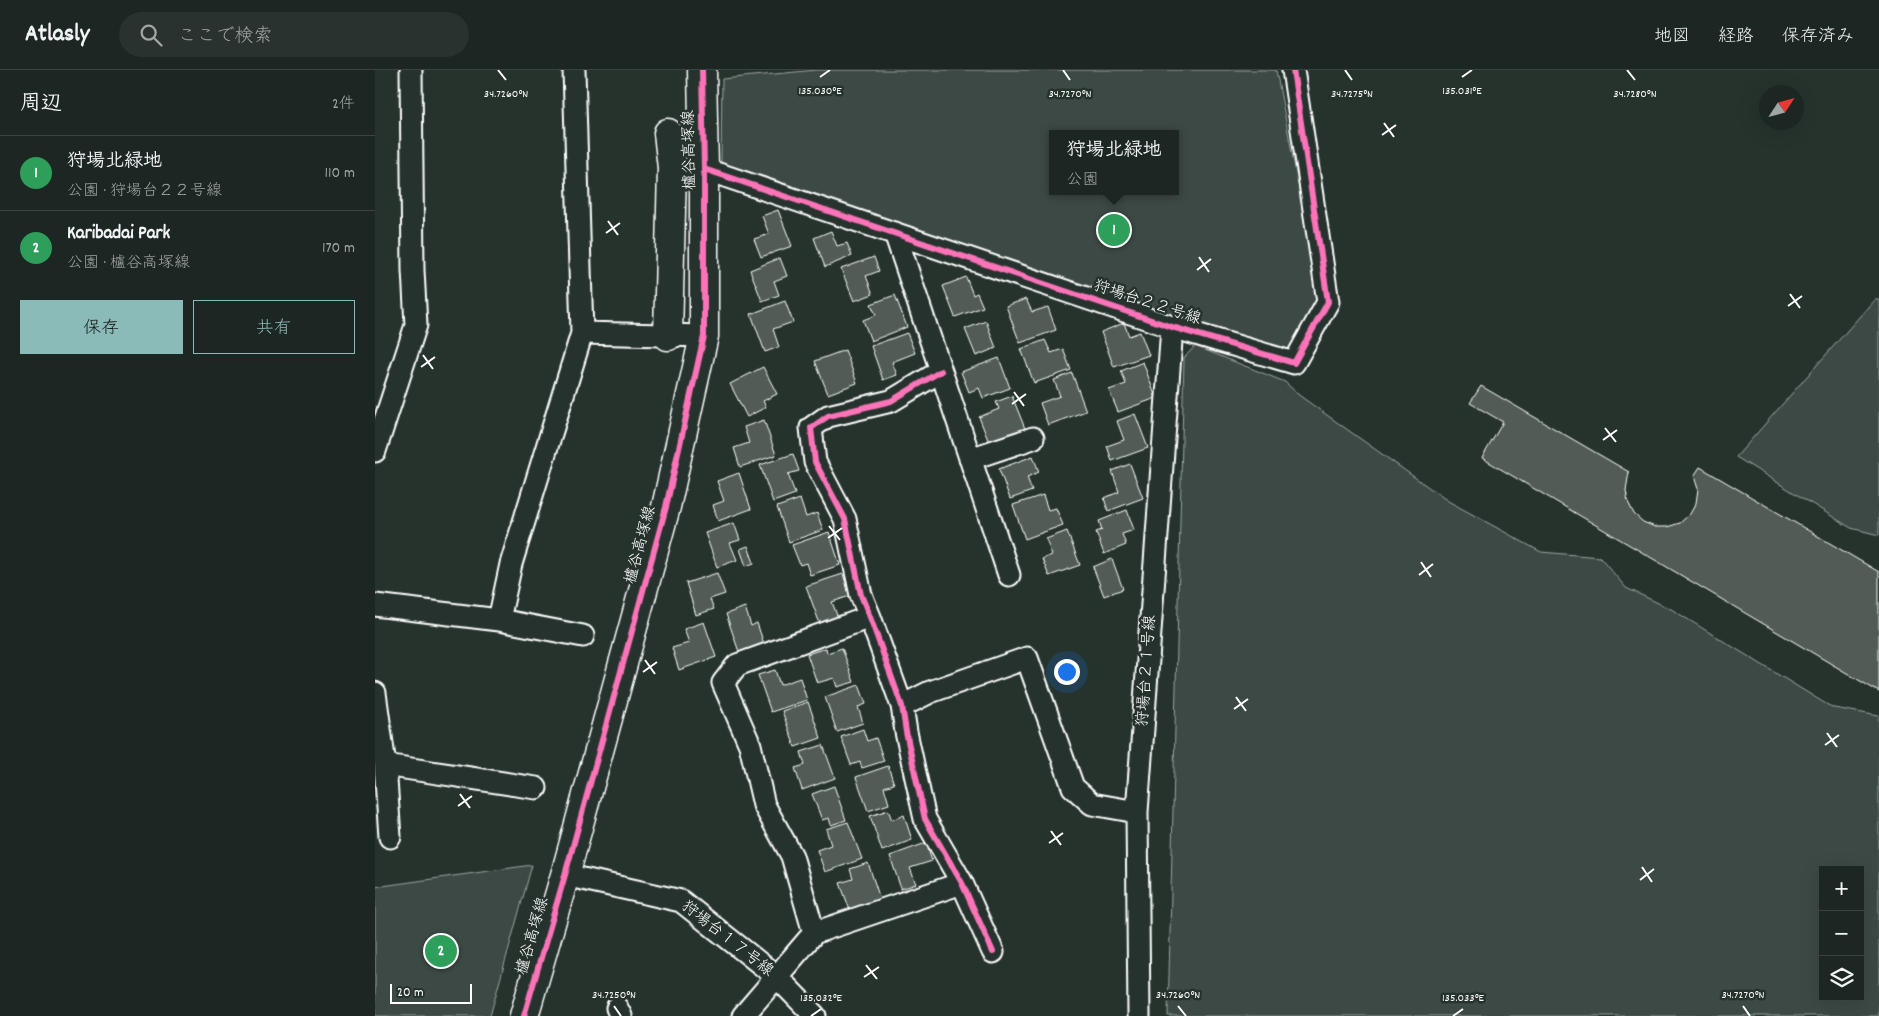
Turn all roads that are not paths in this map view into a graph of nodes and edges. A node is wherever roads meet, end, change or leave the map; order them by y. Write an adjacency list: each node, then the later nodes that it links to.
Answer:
1 (411, 70): 14 (street)
2 (573, 70): 9 (street)
3 (702, 70): 6 (street, 櫨谷高塚線)
4 (1293, 70): 8 (street, 狩場台２２号線)
5 (668, 133): 10 (street)
6 (705, 169): 7 (street, 狩場台２２号線); 11 (street, 櫨谷高塚線)
7 (895, 233): 8 (street, 狩場台２２号線); 12 (street)
8 (1172, 327): 25 (street, 狩場台２１号線)
9 (582, 332): 10 (street); 19 (street)
10 (668, 336): 11 (street)
11 (704, 336): 27 (street, 櫨谷高塚線)
12 (941, 371): 15 (street); 18 (street)
13 (1033, 438): 15 (street)
14 (375, 451)
15 (971, 459): 16 (street)
16 (1009, 576)
17 (375, 604): 19 (street)
18 (871, 617): 22 (street); 29 (street)
19 (499, 620): 20 (street)
20 (583, 636)
21 (375, 692): 23 (street)
22 (902, 706): 25 (street); 28 (street)
23 (385, 766): 24 (street); 26 (street)
24 (536, 788)
25 (1137, 812): 35 (street, 狩場台２１号線)
26 (390, 837)
27 (565, 875): 31 (street, 狩場台１７号線); 32 (street, 櫨谷高塚線)
28 (962, 883): 29 (street); 30 (street)
29 (814, 933): 31 (street)
30 (993, 952)
31 (777, 977): 33 (street); 34 (street, 狩場台１７号線)
32 (525, 1016)
33 (743, 1016)
34 (815, 1016)
35 (1139, 1016)

